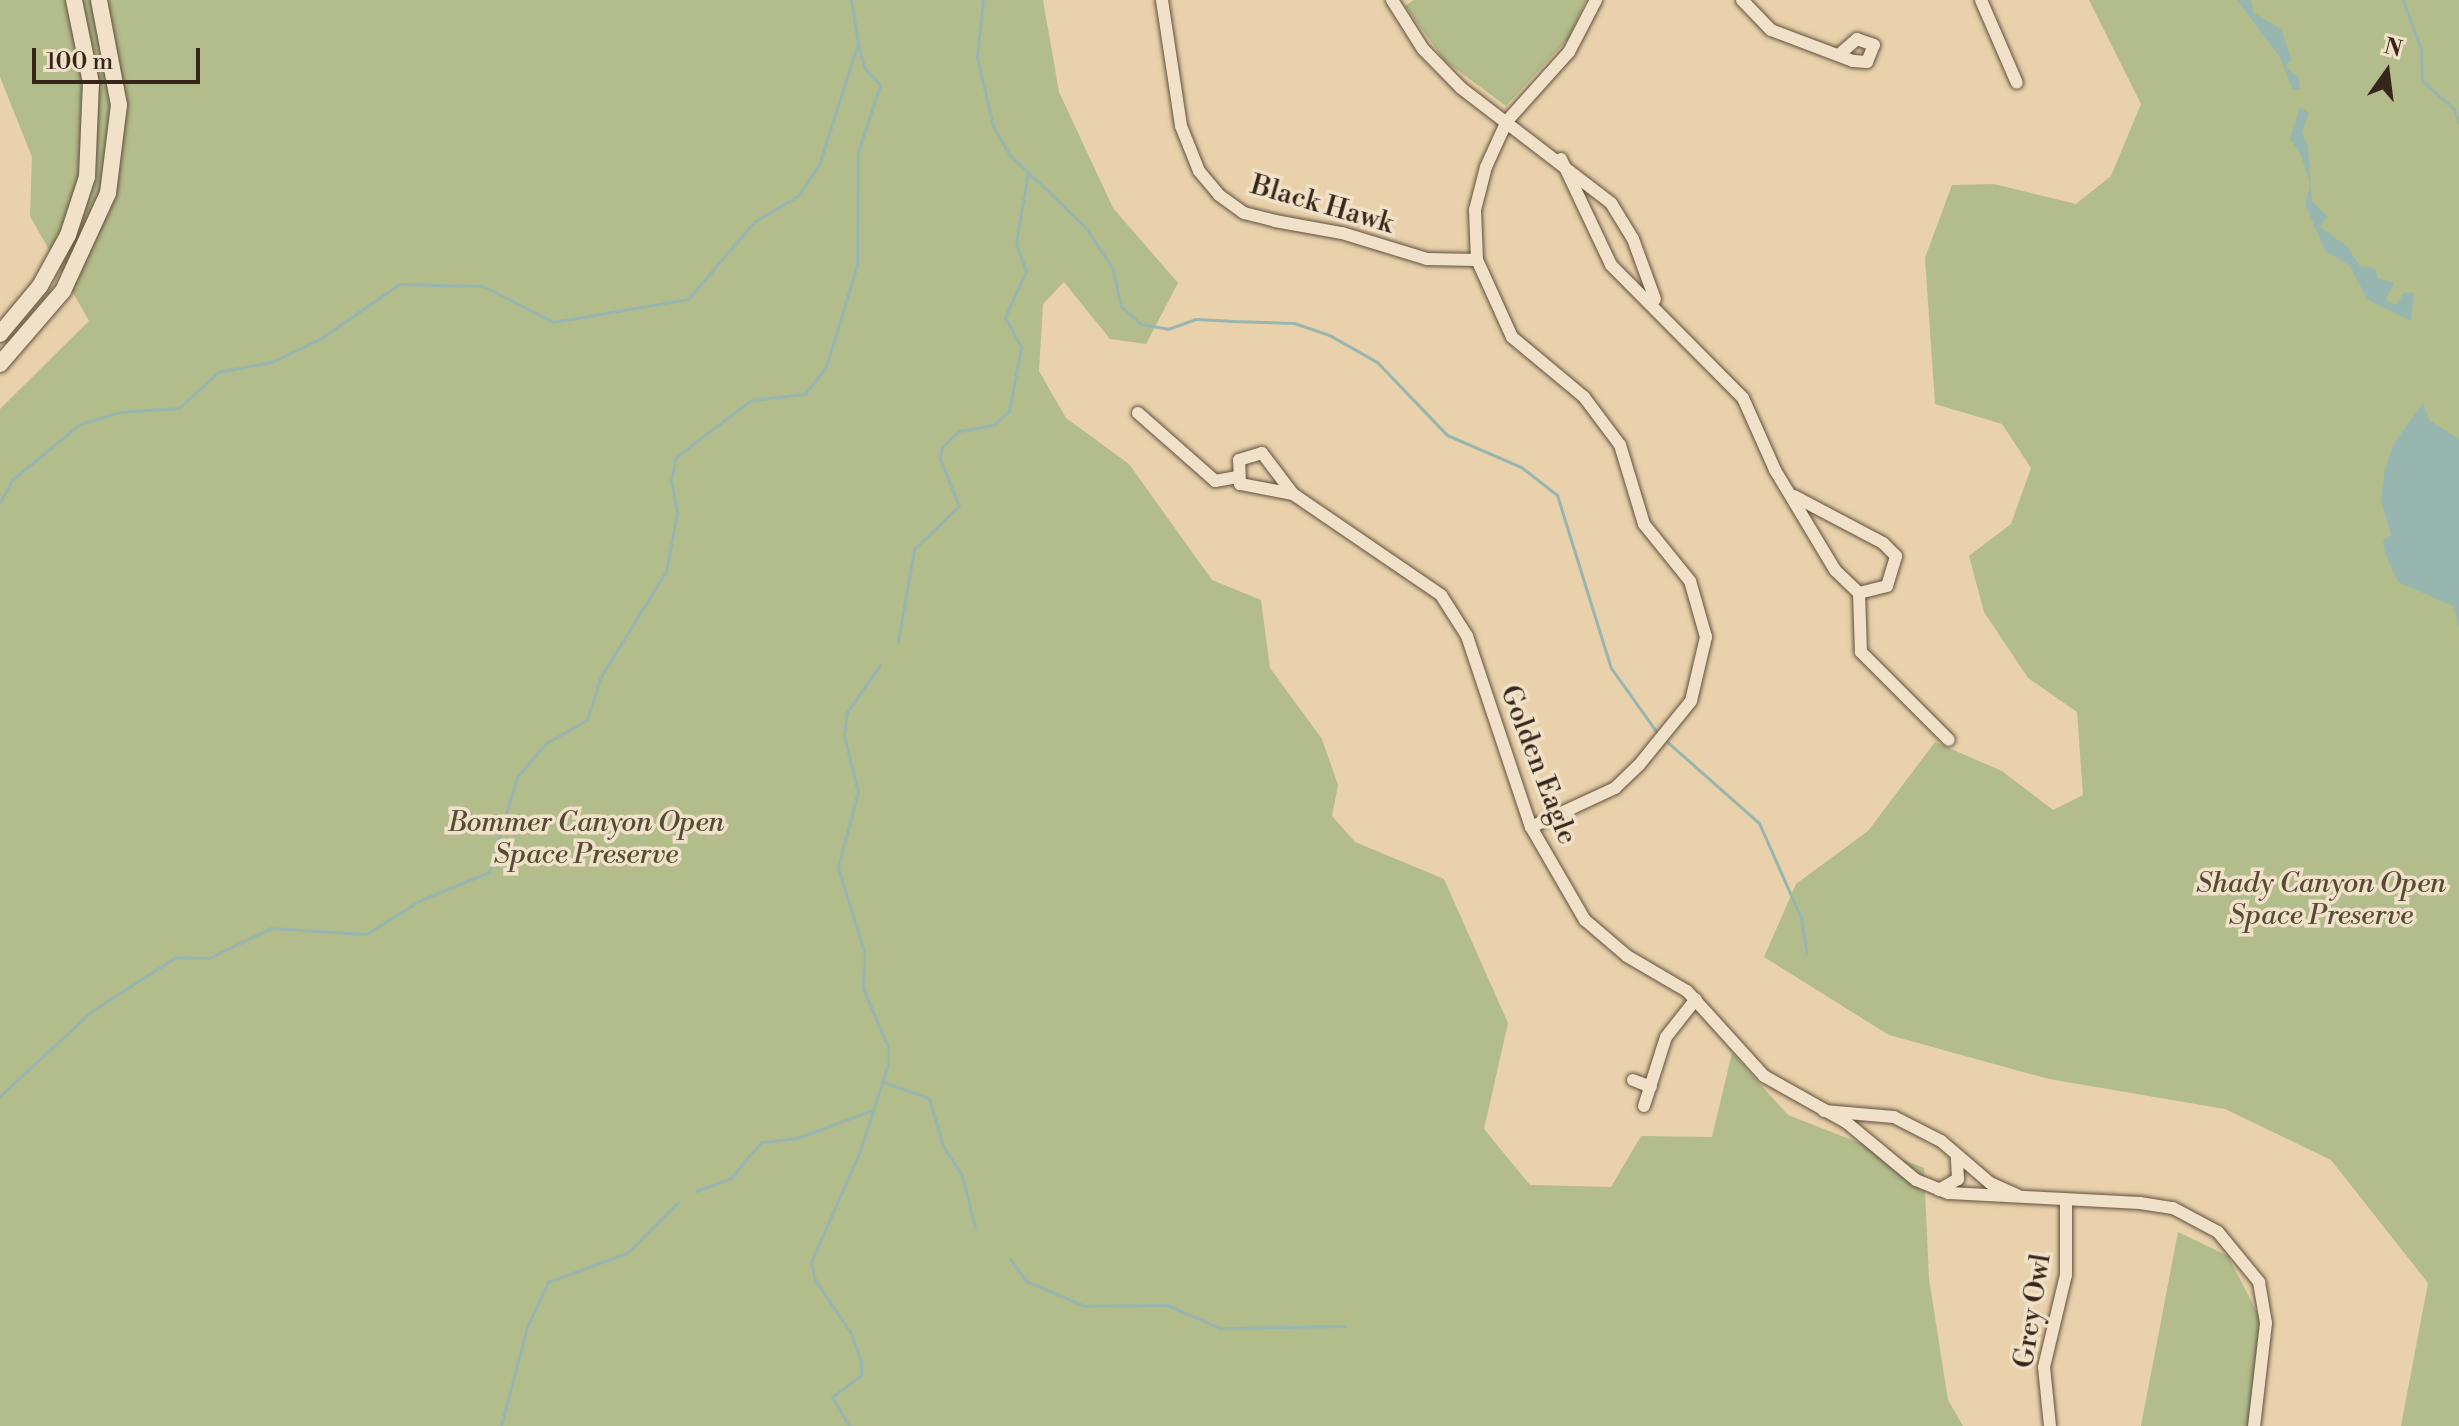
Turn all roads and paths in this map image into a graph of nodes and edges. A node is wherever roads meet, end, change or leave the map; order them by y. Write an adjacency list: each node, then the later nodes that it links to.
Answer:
1 (74, 0): 14 (street)
2 (99, 0): 15 (street)
3 (1162, 0): 12 (street, Black Hawk)
4 (1392, 0): 10 (street)
5 (1596, 0): 10 (street)
6 (1742, 0): 8 (street)
7 (1981, 0): 9 (street)
8 (1841, 53)
9 (2017, 83)
10 (1507, 121): 11 (street); 12 (street)
11 (1561, 159): 13 (street); 13 (street)
12 (1477, 260): 22 (street)
13 (1660, 309): 19 (street)
14 (0, 334)
15 (0, 364)
16 (1138, 413): 17 (street)
17 (1238, 477): 18 (street, Golden Eagle); 18 (street, Golden Eagle)
18 (1293, 494): 22 (street, Golden Eagle)
19 (1794, 496): 20 (street); 20 (street)
20 (1859, 593): 21 (street)
21 (1949, 740)
22 (1531, 827): 23 (street, Golden Eagle)
23 (1696, 999): 25 (street); 27 (street, Golden Eagle)
24 (1633, 1080): 25 (street)
25 (1651, 1087): 26 (street)
26 (1644, 1106)
27 (1821, 1111): 28 (street, Golden Eagle); 29 (street, Golden Eagle)
28 (1956, 1154): 29 (street); 30 (street, Golden Eagle)
29 (1939, 1190): 30 (street, Golden Eagle)
30 (2027, 1199): 31 (street, Golden Eagle)
31 (2066, 1202): 32 (street, Grey Owl); 33 (street, Golden Eagle)
32 (2050, 1426)
33 (2254, 1426)

